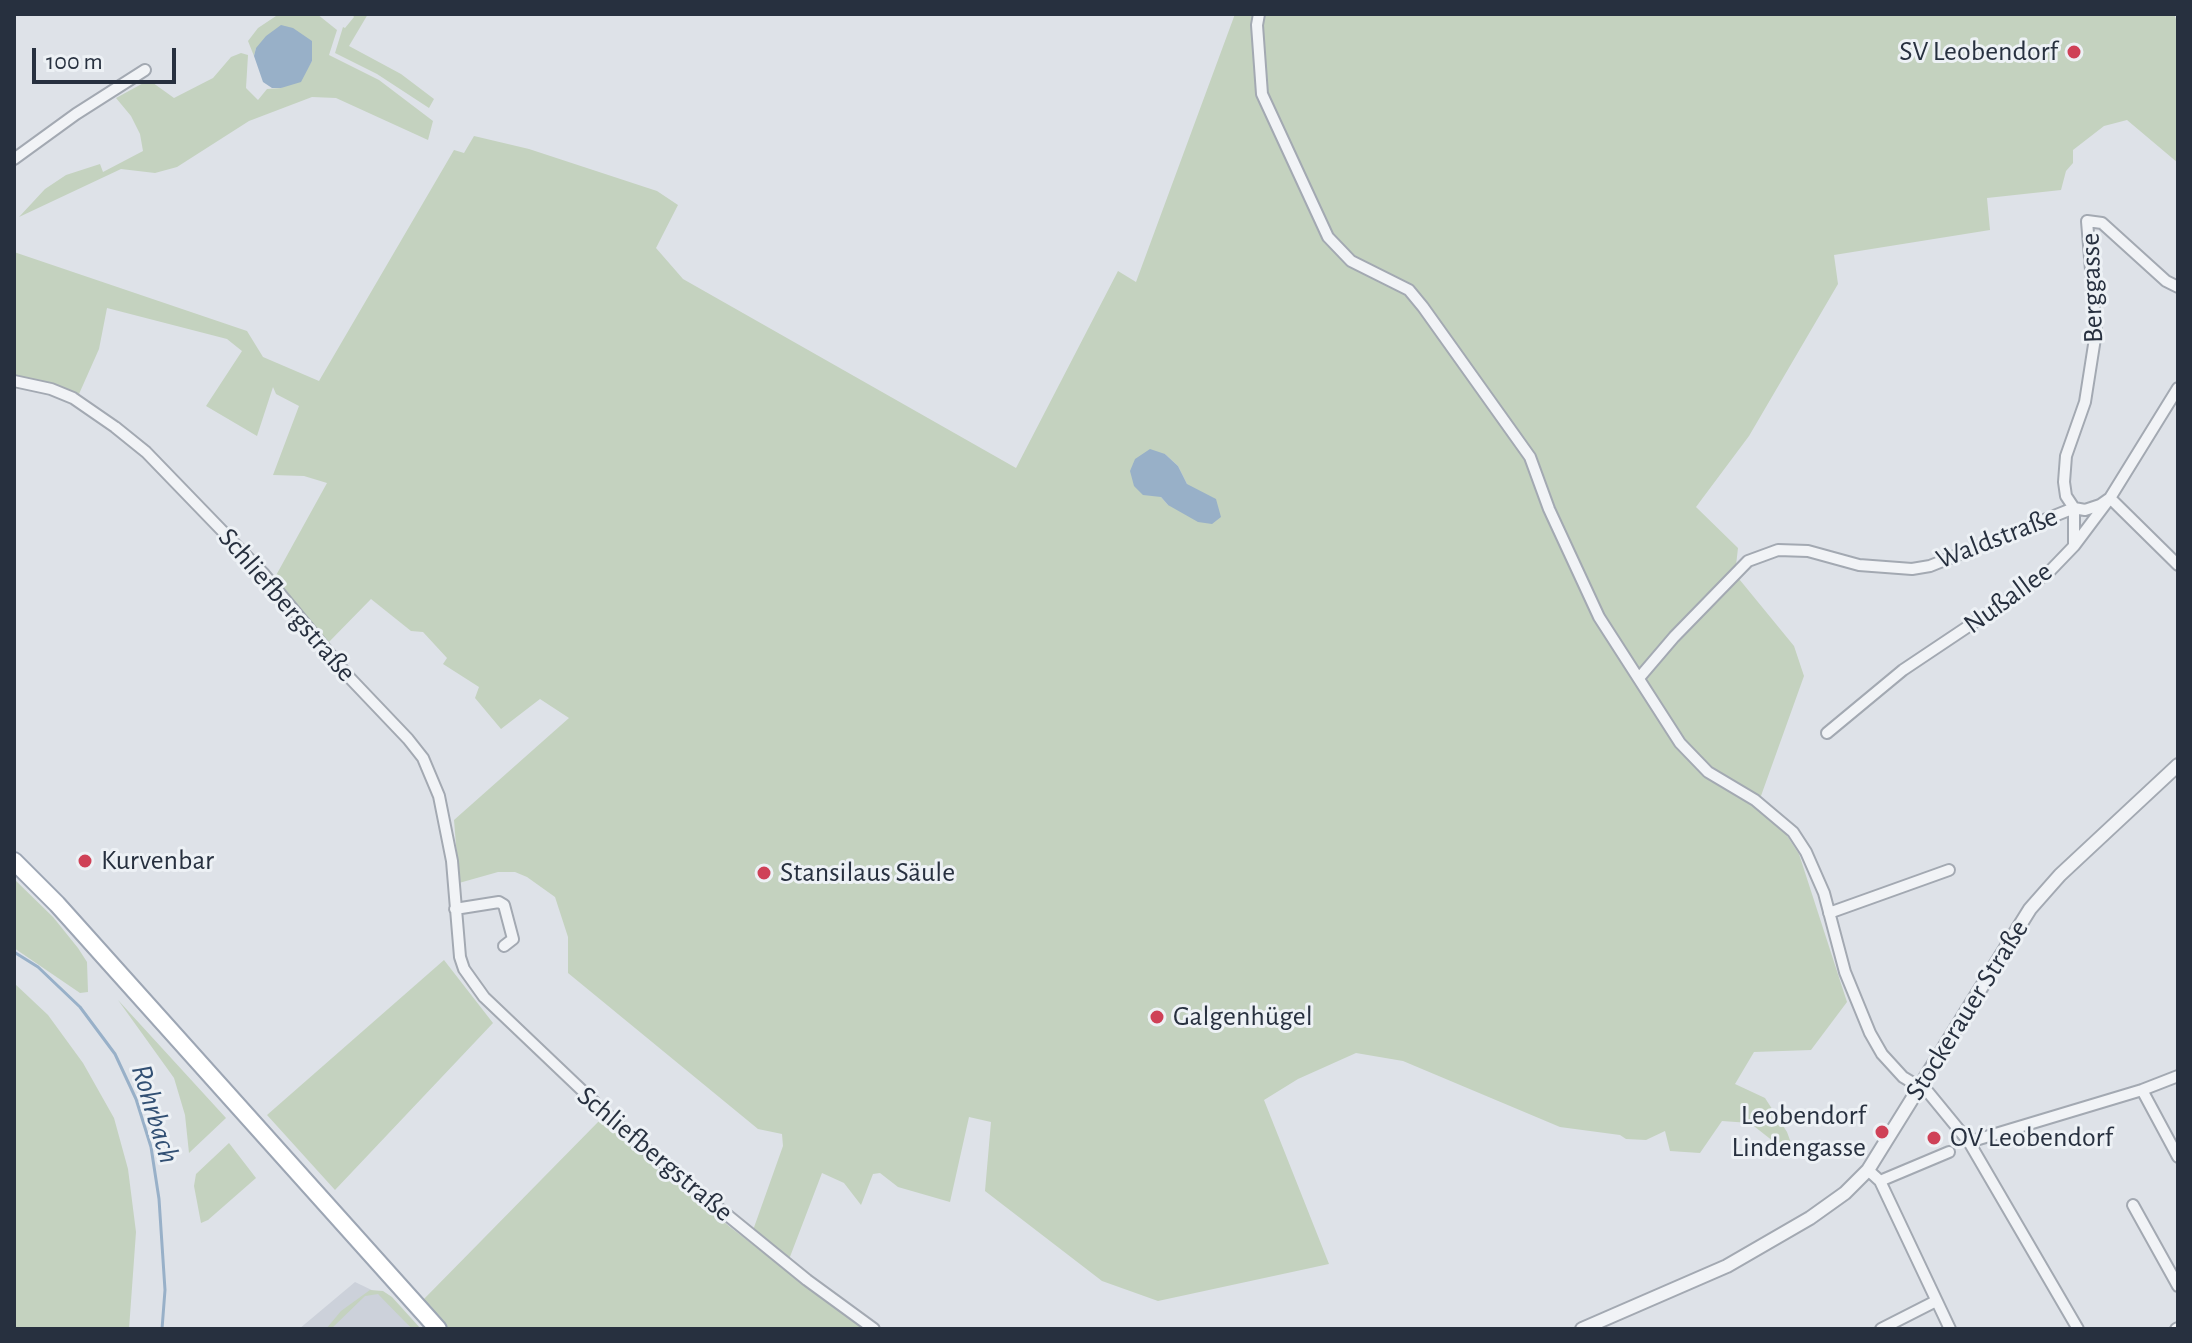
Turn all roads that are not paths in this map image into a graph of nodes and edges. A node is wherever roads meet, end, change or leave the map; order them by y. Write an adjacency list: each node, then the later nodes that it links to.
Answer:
1 (1259, 14): 11 (street)
2 (145, 70): 3 (street)
3 (14, 159)
4 (2178, 287): 8 (street, Berggasse)
5 (14, 381): 16 (street, Schliefbergstraße)
6 (2178, 388): 7 (street, Nußallee)
7 (2110, 498): 8 (street); 9 (street, Nußallee); 10 (street)
8 (2074, 508): 9 (street, Berggasse); 11 (street, Waldstraße)
9 (2074, 546): 12 (street, Nußallee)
10 (2178, 565)
11 (1639, 678): 17 (street)
12 (1827, 733)
13 (2178, 765): 20 (street, Stockerauer Straße)
14 (14, 861): 30 (main road)
15 (1949, 870): 17 (street)
16 (455, 909): 18 (street); 31 (street, Schliefbergstraße)
17 (1829, 913): 20 (street)
18 (504, 946)
19 (2178, 1076): 21 (street)
20 (1920, 1087): 22 (street); 25 (street, Stockerauer Straße)
21 (2142, 1090): 22 (street); 24 (street)
22 (1969, 1142): 35 (street)
23 (1949, 1152): 26 (street)
24 (2178, 1157)
25 (1868, 1170): 26 (street); 32 (street, Stockerauer Straße)
26 (1880, 1181): 29 (street)
27 (2133, 1205): 28 (street)
28 (2178, 1286)
29 (1936, 1301): 33 (street); 34 (street)
30 (438, 1329)
31 (874, 1329)
32 (1582, 1329)
33 (1881, 1329)
34 (1950, 1329)
35 (2078, 1329)

